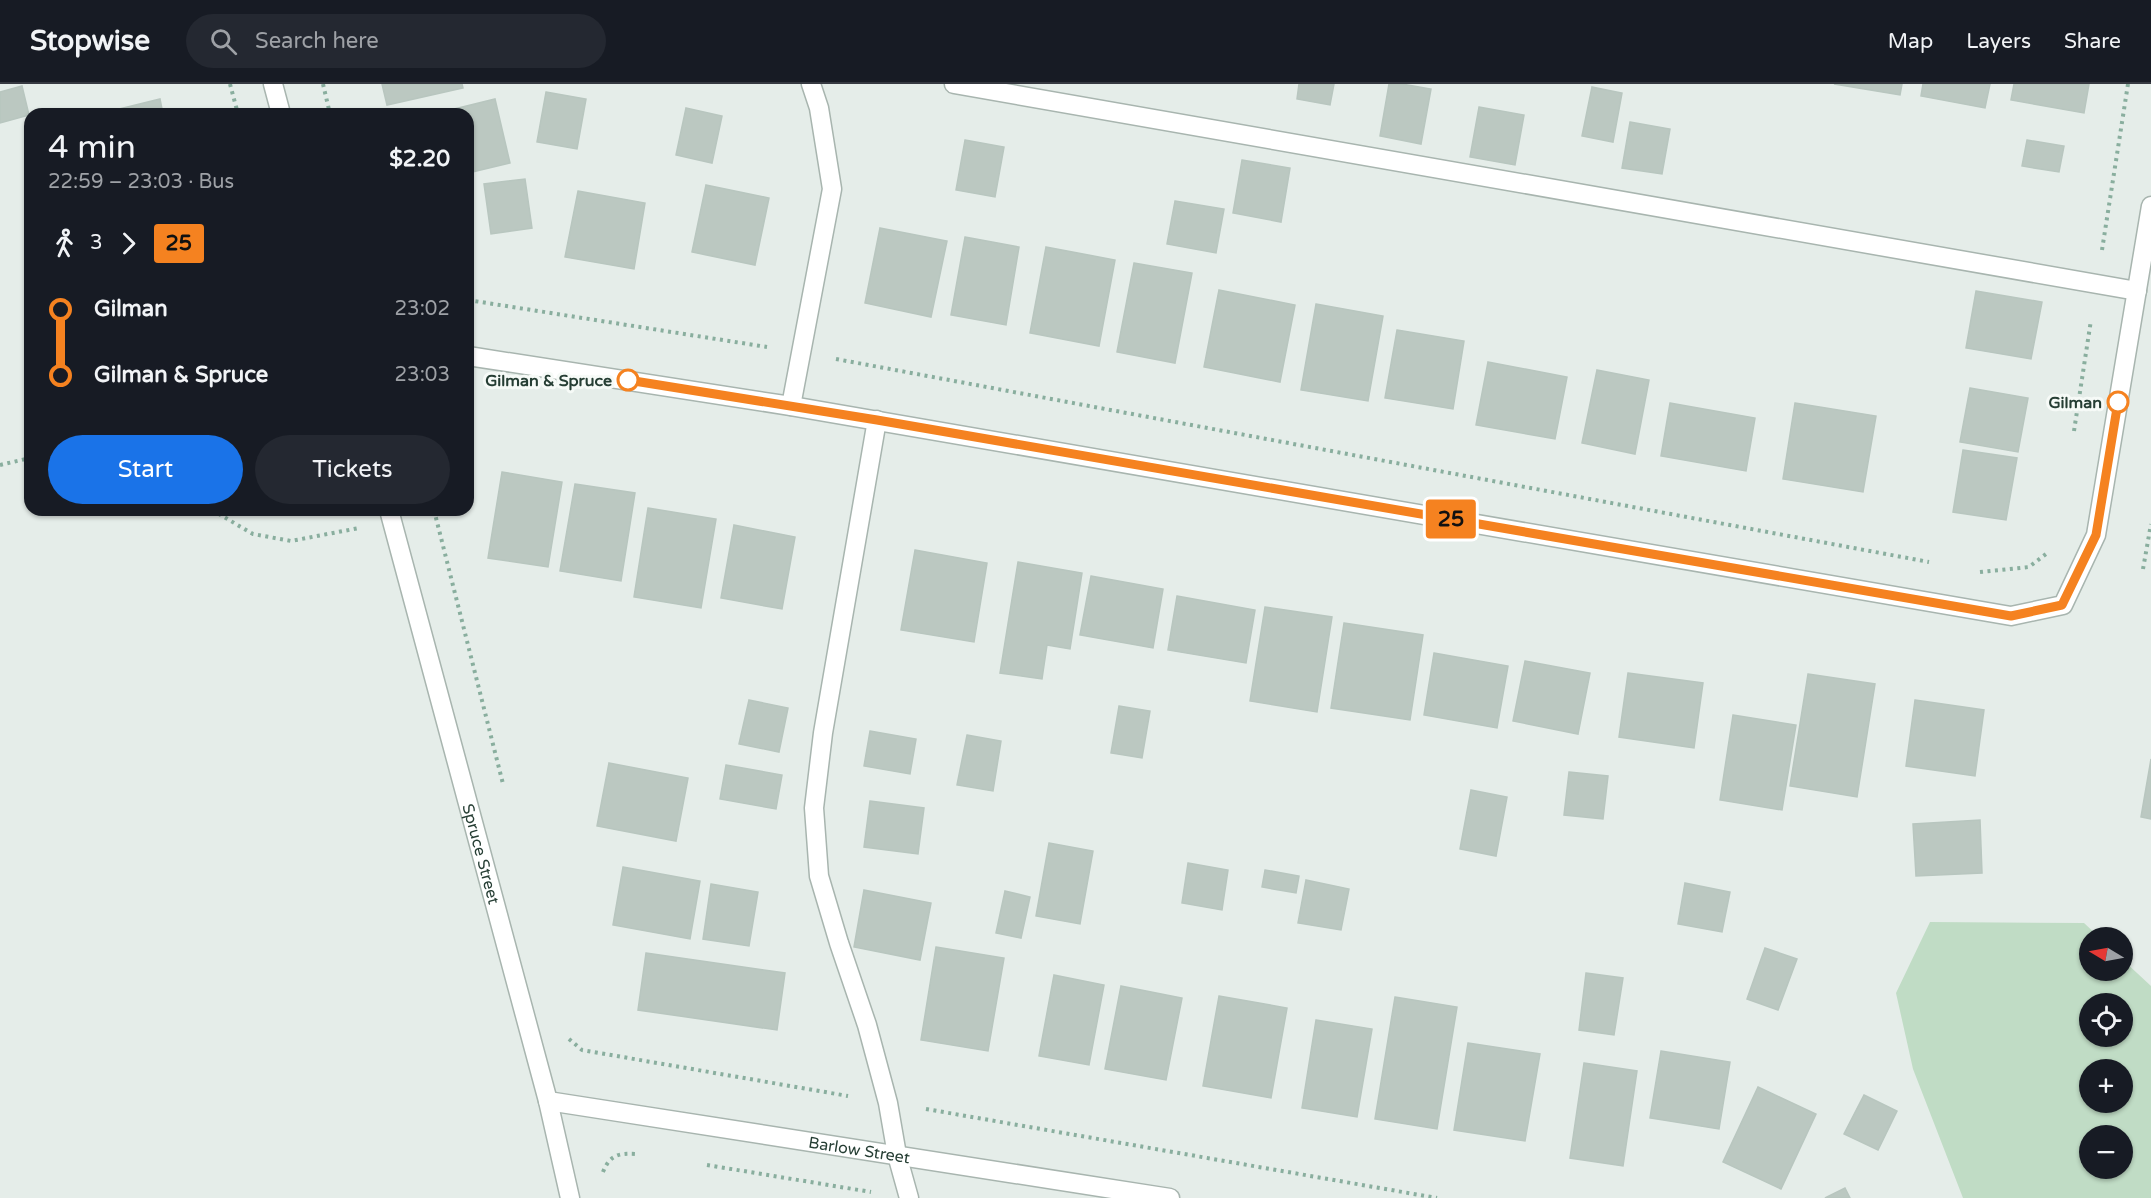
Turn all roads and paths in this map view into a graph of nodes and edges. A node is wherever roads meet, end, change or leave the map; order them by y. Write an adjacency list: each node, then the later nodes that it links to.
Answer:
1 (230, 84): 7 (path)
2 (273, 84): 8 (street)
3 (322, 84): 9 (path)
4 (812, 84): 14 (street)
5 (954, 84): 11 (street)
6 (2128, 84): 11 (path)
7 (236, 108)
8 (279, 108)
9 (328, 108)
10 (2151, 206): 12 (street)
11 (2097, 285): 12 (street); 18 (path)
12 (2136, 291): 17 (street)
13 (474, 301): 14 (path)
14 (802, 352): 16 (street); 26 (path)
15 (474, 357): 16 (street)
16 (792, 406): 17 (street)
17 (877, 420): 31 (street)
18 (2073, 438)
19 (24, 459): 20 (path)
20 (0, 465)
21 (222, 516): 22 (path)
22 (387, 516)
23 (390, 516): 30 (street, Spruce Street)
24 (2151, 524): 27 (path)
25 (2050, 550): 28 (path)
26 (1934, 563)
27 (2143, 569)
28 (1969, 570)
29 (567, 1038): 31 (path)
30 (548, 1101): 33 (street, Barlow Street); 37 (street, Spruce Street)
31 (888, 1103): 33 (street); 40 (path)
32 (647, 1155): 35 (path)
33 (897, 1155): 38 (street); 39 (street, Barlow Street)
34 (705, 1165): 36 (path)
35 (600, 1178)
36 (881, 1194)
37 (570, 1198)
38 (909, 1198)
39 (1170, 1198)
40 (1437, 1198)

